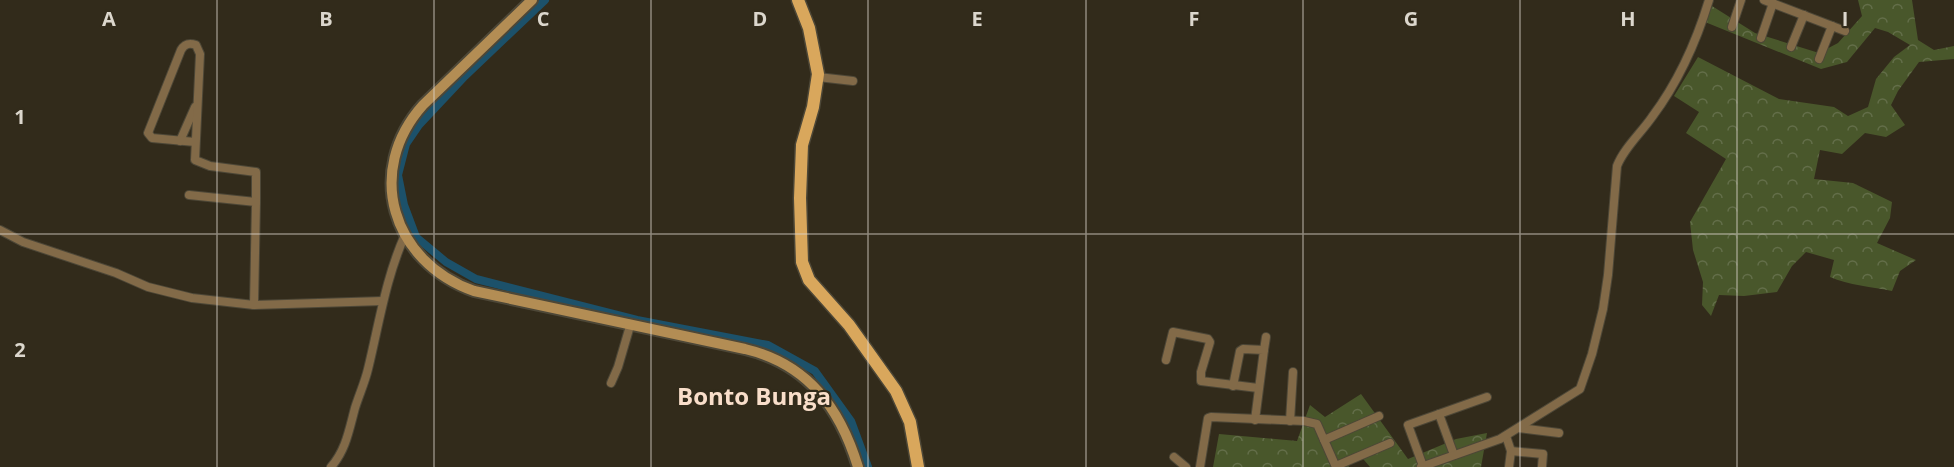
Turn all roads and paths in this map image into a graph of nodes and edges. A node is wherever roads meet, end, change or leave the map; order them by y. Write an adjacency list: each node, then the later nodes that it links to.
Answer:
1 (532, 0): 22 (street)
2 (798, 0): 14 (main road)
3 (1709, 0): 38 (street)
4 (1742, 0): 9 (street)
5 (1764, 0): 6 (street)
6 (1773, 3): 7 (street); 11 (street)
7 (1804, 15): 8 (street); 12 (street)
8 (1832, 26): 10 (street); 13 (street)
9 (1732, 27)
10 (1845, 31)
11 (1761, 38)
12 (1791, 47)
13 (1819, 59)
14 (818, 77): 15 (street); 49 (main road)
15 (852, 81)
16 (197, 103): 17 (street); 17 (street); 18 (street)
17 (180, 141): 18 (street)
18 (195, 142): 20 (street)
19 (189, 195): 20 (street)
20 (256, 202): 24 (street)
21 (0, 230): 24 (street)
22 (405, 235): 23 (street); 25 (street)
23 (383, 301): 24 (street); 47 (street)
24 (254, 305)
25 (630, 326): 30 (street); 48 (street)
26 (1266, 337): 27 (street)
27 (1264, 350): 31 (street); 32 (street)
28 (1166, 360): 31 (street)
29 (1293, 372): 37 (street)
30 (611, 383)
31 (1233, 386): 32 (street)
32 (1258, 388): 36 (street)
33 (1488, 397): 34 (street)
34 (1439, 414): 44 (street); 52 (street)
35 (1378, 416): 41 (street)
36 (1255, 420): 37 (street); 51 (street)
37 (1290, 421): 41 (street)
38 (1519, 428): 39 (street); 40 (street)
39 (1559, 433)
40 (1506, 436): 43 (street); 44 (street)
41 (1324, 440): 46 (street)
42 (1390, 443): 46 (street)
43 (1511, 451): 53 (street); 54 (street)
44 (1454, 455): 52 (street)
45 (1174, 457): 50 (street)
46 (1336, 466)
47 (331, 467)
48 (858, 467)
49 (918, 467)
50 (1186, 467)
51 (1200, 467)
52 (1422, 467)
53 (1509, 467)
54 (1542, 467)

